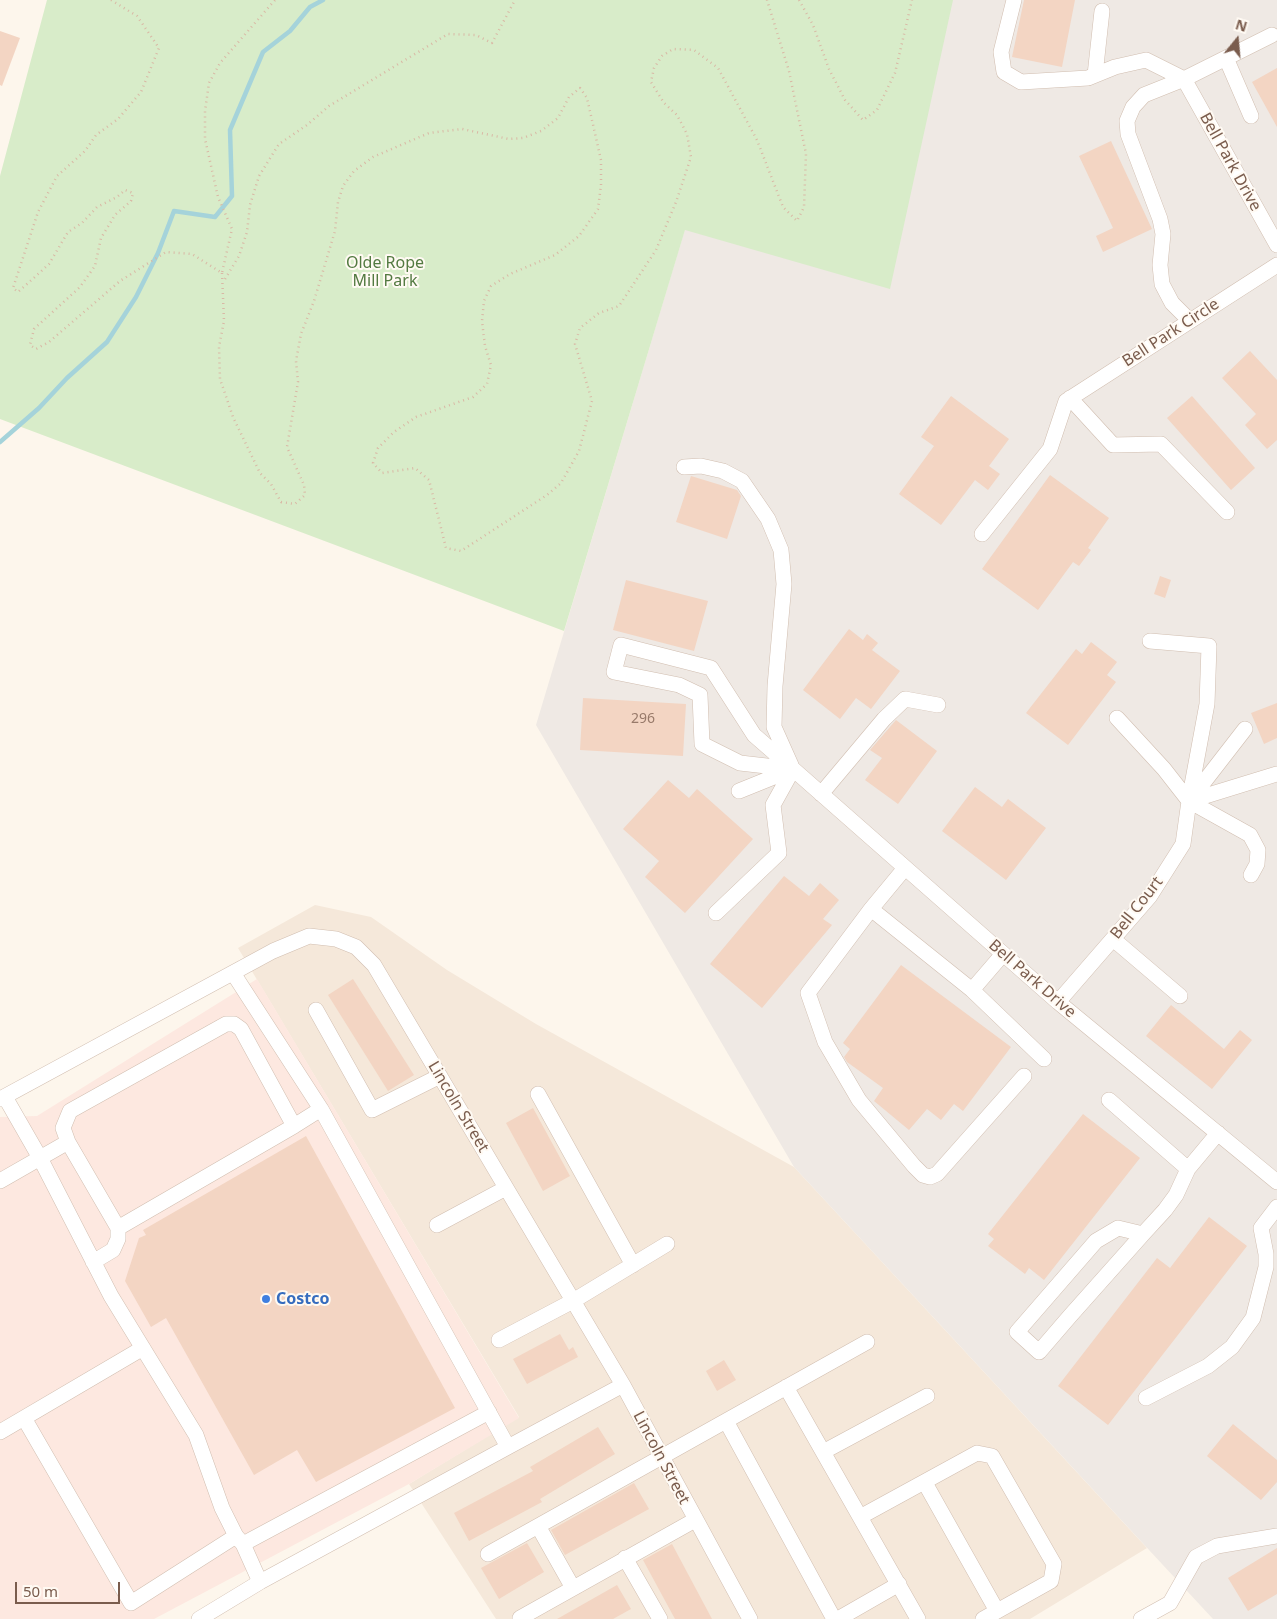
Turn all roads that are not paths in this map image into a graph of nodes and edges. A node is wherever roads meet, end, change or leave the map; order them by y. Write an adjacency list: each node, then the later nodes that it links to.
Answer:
1 (1014, 0): 5 (street)
2 (1102, 11): 5 (street)
3 (1272, 35): 4 (street)
4 (1226, 58): 6 (street); 7 (street)
5 (1095, 75): 6 (street)
6 (1184, 79): 8 (street, Bell Park Drive); 10 (street)
7 (1251, 116)
8 (1277, 245)
9 (1277, 265): 10 (street, Bell Park Circle)
10 (1190, 321): 11 (street, Bell Park Circle)
11 (1068, 399): 13 (street); 14 (street)
12 (684, 467): 19 (street)
13 (1227, 512)
14 (982, 534)
15 (1150, 641): 23 (street, Bell Court)
16 (938, 705): 22 (street)
17 (1117, 718): 23 (street)
18 (1245, 729): 23 (street)
19 (793, 769): 19 (street, Bell Park Drive); 21 (street); 22 (street, Bell Park Drive); 27 (street)
20 (1277, 774): 23 (street)
21 (739, 791)
22 (821, 794): 24 (street, Bell Park Drive)
23 (1189, 801): 25 (street); 28 (street, Bell Court)
24 (906, 868): 26 (street); 29 (street, Bell Park Drive)
25 (1252, 875)
26 (871, 909): 31 (street); 37 (street)
27 (716, 913)
28 (1113, 939): 32 (street); 33 (street, Bell Court)
29 (1003, 954): 31 (street); 33 (street, Bell Park Drive)
30 (233, 973): 36 (street, Lincoln Street); 39 (street, Lincoln Street); 41 (street)
31 (972, 990): 35 (street)
32 (1180, 996)
33 (1058, 1002): 43 (street, Bell Park Drive)
34 (316, 1010): 36 (street)
35 (1044, 1059)
36 (440, 1076): 49 (street, Lincoln Street)
37 (1024, 1076)
38 (538, 1094): 56 (street)
39 (2, 1098): 45 (street)
40 (1109, 1100): 46 (street)
41 (321, 1109): 42 (street); 65 (street)
42 (294, 1126): 44 (street); 52 (street)
43 (1218, 1134): 46 (street); 48 (street, Bell Park Drive)
44 (68, 1142): 45 (street); 52 (street)
45 (40, 1158): 47 (street); 55 (street)
46 (1188, 1169): 53 (street)
47 (0, 1181)
48 (1277, 1182)
49 (506, 1188): 51 (street); 57 (street, Lincoln Street)
50 (1277, 1207): 64 (street)
51 (437, 1225)
52 (118, 1228): 55 (street)
53 (1143, 1234): 53 (street)
54 (667, 1244): 56 (street)
55 (93, 1262): 60 (street)
56 (633, 1265): 57 (street)
57 (573, 1301): 58 (street); 61 (street, Lincoln Street)
58 (499, 1340)
59 (867, 1342): 62 (street)
60 (143, 1348): 66 (street); 77 (street)
61 (623, 1385): 69 (street); 71 (street, Lincoln Street)
62 (786, 1387): 67 (street); 70 (street)
63 (927, 1396): 70 (street)
64 (1146, 1398)
65 (489, 1412): 69 (street); 77 (street)
66 (24, 1418): 68 (street); 77 (street)
67 (726, 1421): 71 (street); 88 (street)
68 (0, 1432)
69 (508, 1447): 80 (street)
70 (824, 1452): 73 (street)
71 (660, 1457): 74 (street, Lincoln Street); 75 (street)
72 (925, 1483): 73 (street); 83 (street); 83 (street)
73 (860, 1517): 81 (street)
74 (695, 1520): 79 (street); 87 (street, Lincoln Street)
75 (538, 1526): 78 (street); 82 (street)
76 (1277, 1536): 91 (street)
77 (240, 1540): 80 (street)
78 (488, 1554)
79 (625, 1558): 82 (street); 86 (street)
80 (260, 1582): 85 (street)
81 (899, 1584): 88 (street); 89 (street)
82 (573, 1588): 84 (street)
83 (997, 1611): 90 (street)
84 (520, 1618)
85 (199, 1619)
86 (660, 1619)
87 (750, 1619)
88 (836, 1619)
89 (918, 1619)
90 (983, 1619)
91 (1141, 1619)

